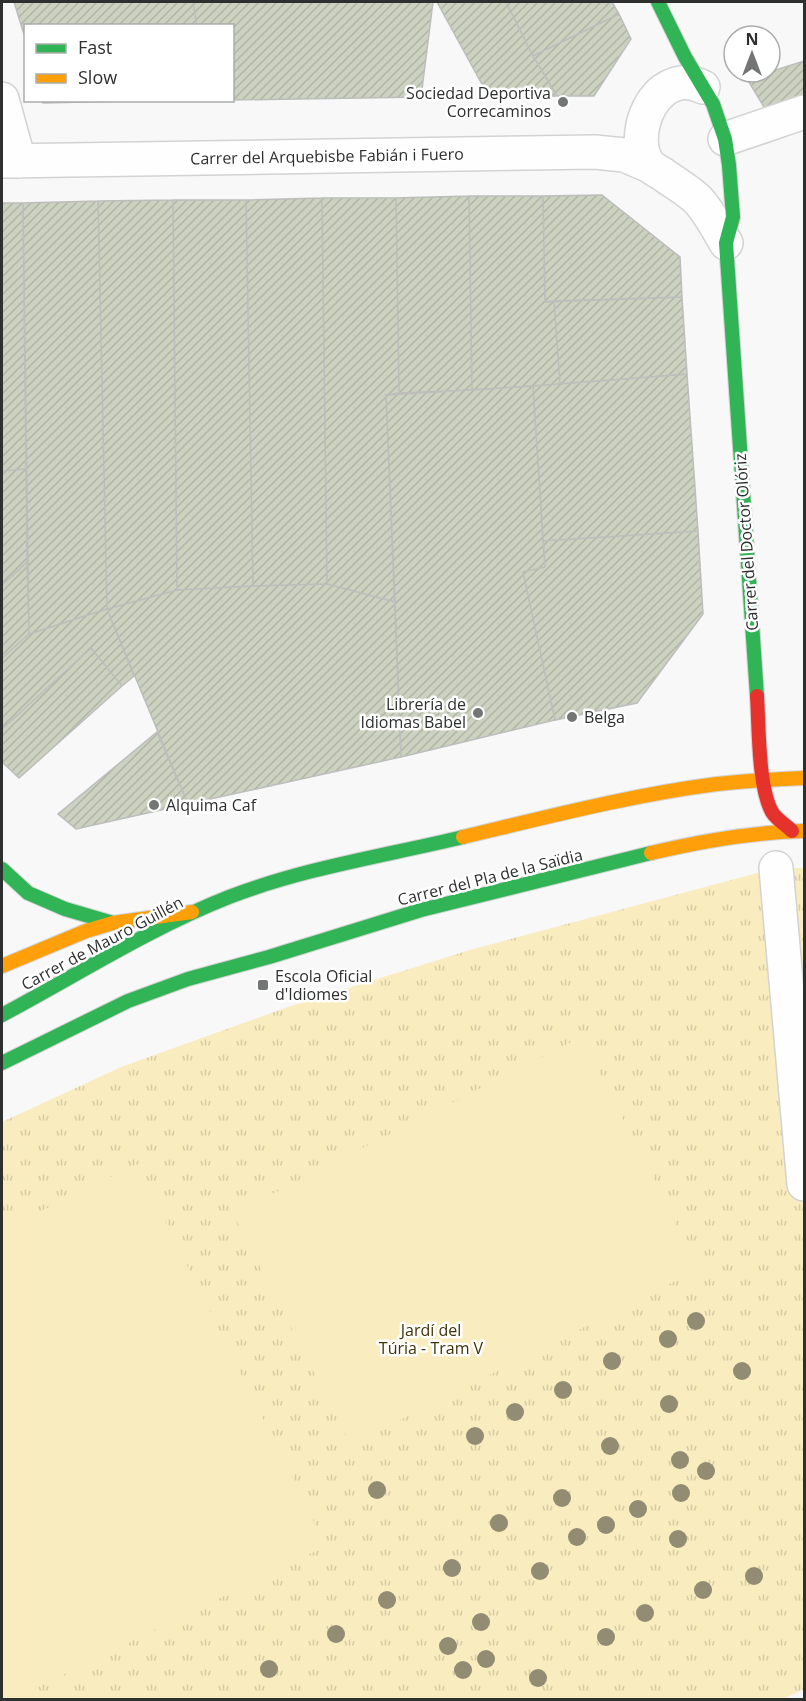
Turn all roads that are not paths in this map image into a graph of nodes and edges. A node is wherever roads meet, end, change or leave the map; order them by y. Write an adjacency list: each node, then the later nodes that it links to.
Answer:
1 (658, 2): 2 (street, Carrer del Doctor Olóriz)
2 (703, 87): 5 (street, Carrer del Doctor Olóriz); 7 (street)
3 (2, 99): 6 (street)
4 (804, 112): 5 (street)
5 (727, 152): 7 (street); 8 (street, Carrer del Doctor Olóriz)
6 (10, 161): 7 (street, Carrer del Arquebisbe Fabián i Fuero)
7 (661, 174): 8 (street, Carrer del Doctor Olóriz)
8 (726, 243): 10 (street, Carrer del Doctor Olóriz)
9 (804, 778): 10 (street)
10 (763, 780): 11 (street, Carrer del Doctor Olóriz); 14 (street)
11 (798, 831): 18 (street, Carrer del Pla de la Saïdia)
12 (776, 868): 19 (street)
13 (2, 869): 15 (street)
14 (197, 912): 15 (street, Carrer de Mauro Guillén); 17 (street, Carrer de Mauro Guillén)
15 (113, 923): 16 (street, Carrer de Mauro Guillén)
16 (2, 966)
17 (2, 1015)
18 (2, 1063)
19 (804, 1184)

